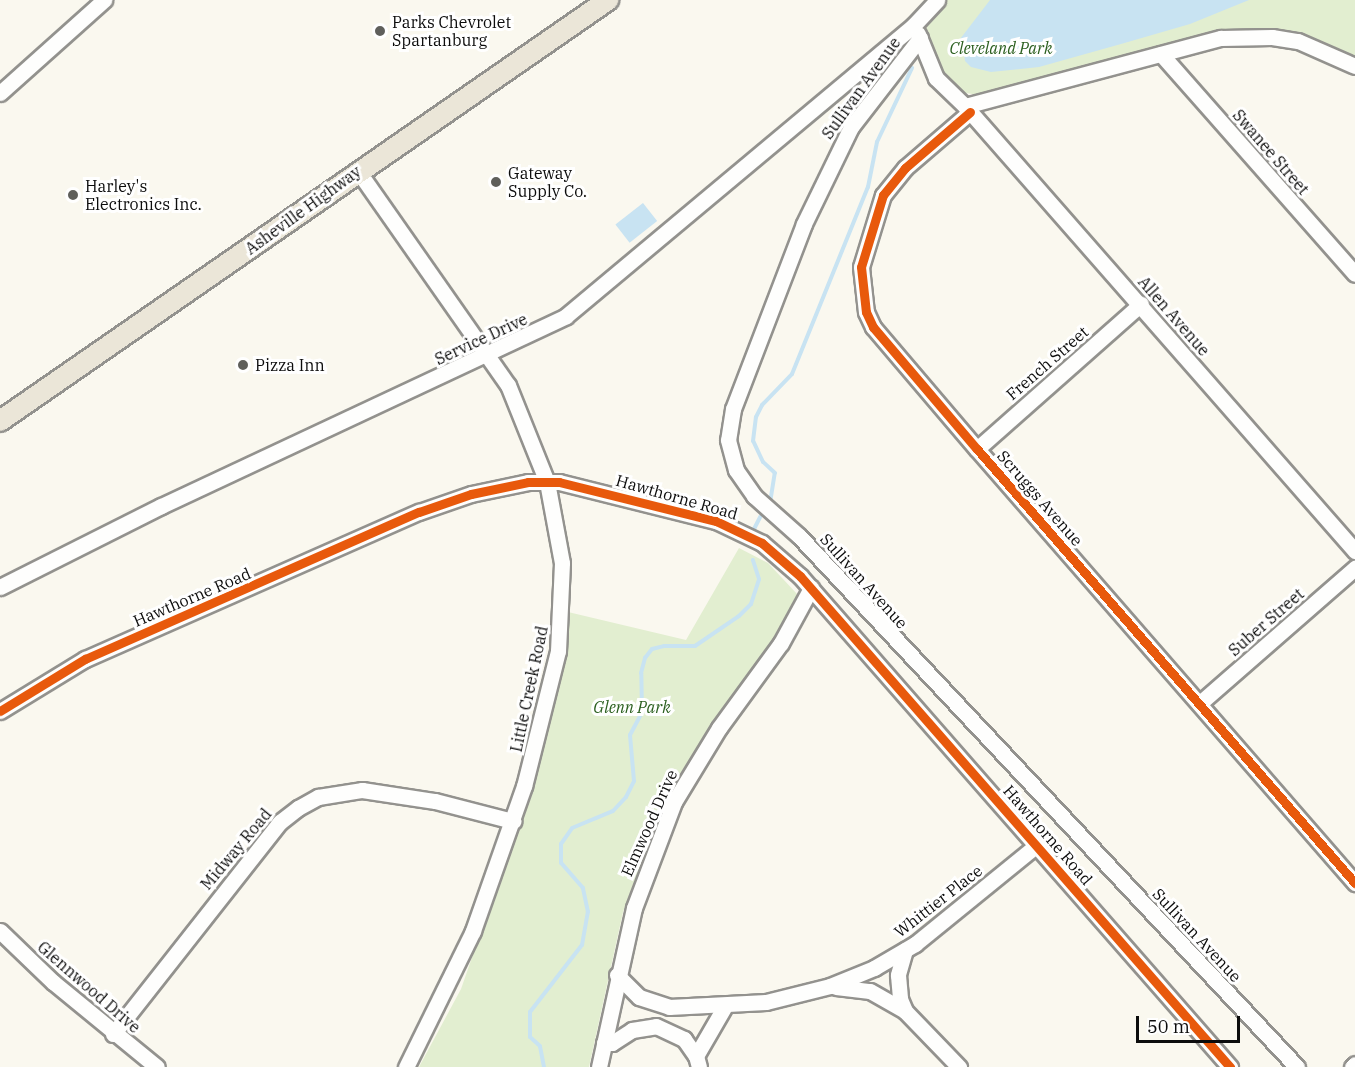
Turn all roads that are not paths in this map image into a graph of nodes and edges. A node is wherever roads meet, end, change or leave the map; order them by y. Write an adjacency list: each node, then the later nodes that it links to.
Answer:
1 (104, 0): 7 (street)
2 (608, 0): 9 (main road, Asheville Highway)
3 (937, 0): 4 (street)
4 (917, 32): 8 (street, Allen Avenue); 12 (street, Service Drive); 39 (street, Sullivan Avenue)
5 (1161, 54): 6 (street); 8 (street); 10 (street, Swanee Street)
6 (1355, 66)
7 (0, 93)
8 (967, 109): 11 (street, Allen Avenue); 14 (street, Scruggs Avenue)
9 (358, 171): 12 (street, Little Creek Road); 13 (main road, Asheville Highway)
10 (1355, 274)
11 (1141, 304): 14 (street, French Street); 16 (street, Allen Avenue)
12 (490, 355): 15 (street, Little Creek Road); 18 (street, Service Drive)
13 (0, 421)
14 (977, 449): 20 (street, Scruggs Avenue)
15 (547, 482): 19 (street, Hawthorne Road); 21 (street, Hawthorne Road); 22 (street, Little Creek Road)
16 (1355, 551)
17 (1355, 568): 20 (street, Suber Street)
18 (0, 587)
19 (811, 588): 23 (street, Hawthorne Road); 27 (street, Elmwood Drive)
20 (1200, 703): 24 (street, Scruggs Avenue)
21 (0, 711)
22 (513, 821): 31 (street, Midway Road); 35 (street, Little Creek Road)
23 (1037, 845): 26 (street, Whittier Place); 38 (street, Hawthorne Road)
24 (1355, 883)
25 (0, 931): 31 (street, Glennwood Drive)
26 (905, 950): 28 (street, Whittier Place); 30 (street)
27 (617, 975): 29 (street, Whittier Place); 32 (street, Elmwood Drive)
28 (830, 986): 29 (street, Whittier Place); 30 (street)
29 (725, 1006): 33 (street)
30 (905, 1011): 37 (street)
31 (113, 1034): 34 (street, Glennwood Drive)
32 (604, 1043): 33 (street); 36 (street, Elmwood Drive)
33 (698, 1062)
34 (157, 1067)
35 (406, 1067)
36 (599, 1067)
37 (959, 1067)
38 (1230, 1067)
39 (1297, 1067)

